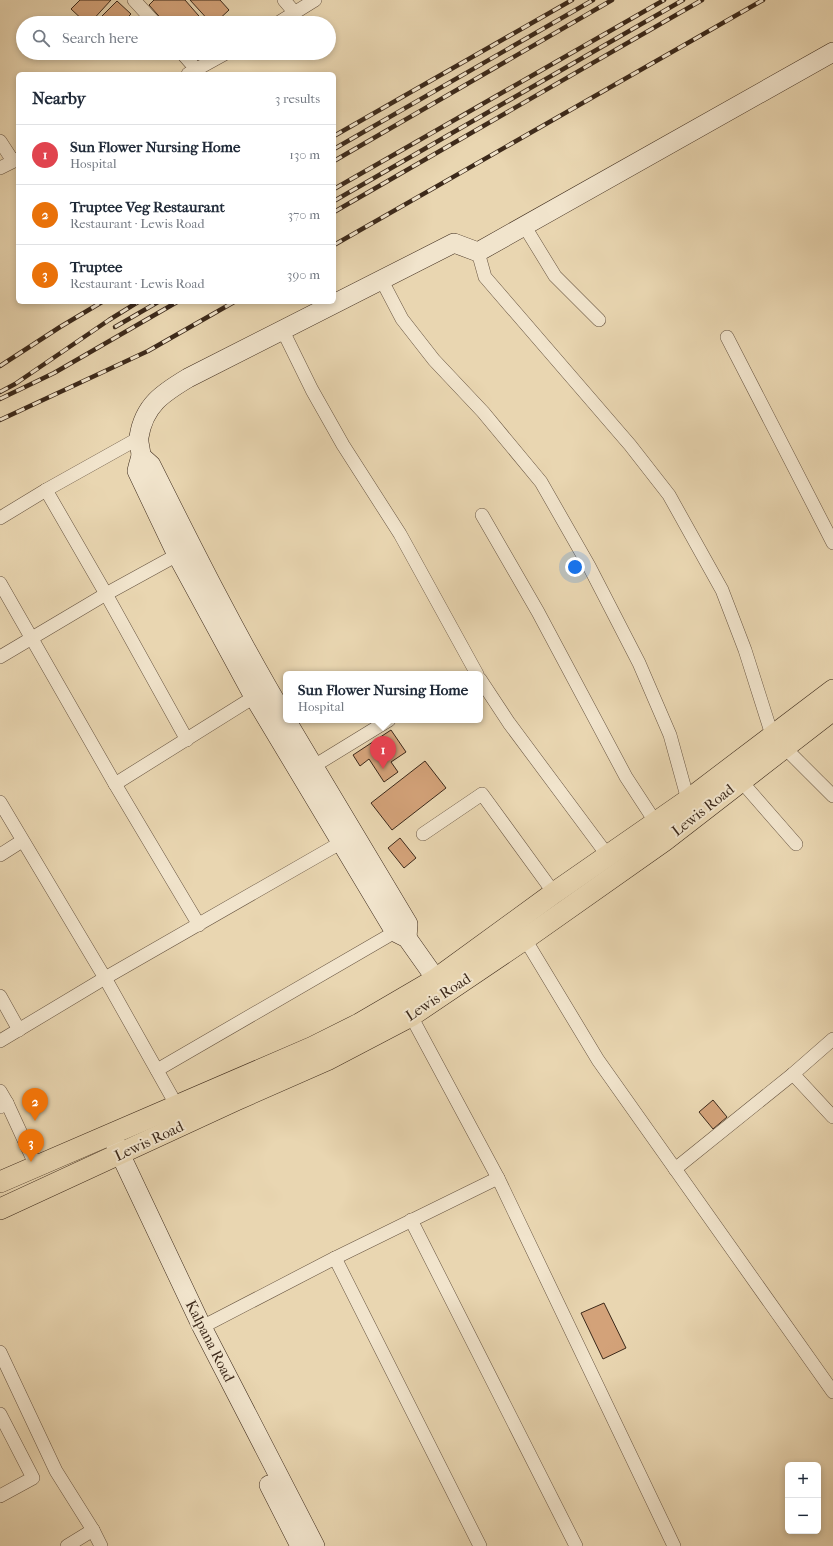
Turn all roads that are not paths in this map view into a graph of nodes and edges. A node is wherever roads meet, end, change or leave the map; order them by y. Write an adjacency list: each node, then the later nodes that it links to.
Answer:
1 (134, 0): 5 (street)
2 (284, 0): 4 (street)
3 (315, 0): 4 (street)
4 (295, 13): 6 (street)
5 (149, 16)
6 (290, 16)
7 (833, 52): 14 (street)
8 (186, 60): 10 (street)
9 (214, 60): 10 (street)
10 (193, 72)
11 (0, 141): 12 (street)
12 (15, 160): 13 (street)
13 (0, 168)
14 (525, 227): 15 (street); 19 (street)
15 (478, 252): 16 (street); 41 (street)
16 (381, 279): 17 (street); 46 (street)
17 (336, 303)
18 (335, 304): 20 (street)
19 (599, 320)
20 (283, 332): 22 (street); 32 (street)
21 (727, 337): 26 (street)
22 (140, 447): 23 (street); 27 (street); 37 (street)
23 (46, 490): 25 (street); 29 (street)
24 (482, 515): 48 (street)
25 (0, 518)
26 (833, 544)
27 (177, 555): 29 (street); 35 (street)
28 (0, 584): 30 (street)
29 (106, 594): 30 (street); 40 (street)
30 (32, 638): 31 (street); 44 (street)
31 (0, 658)
32 (475, 671)
33 (483, 683): 54 (street)
34 (833, 690): 36 (main road, Lewis Road)
35 (254, 697): 40 (street); 51 (street)
36 (822, 712): 41 (main road, Lewis Road)
37 (283, 715)
38 (288, 723): 42 (street)
39 (384, 723): 42 (street)
40 (186, 740): 44 (street)
41 (778, 741): 43 (main road, Lewis Road); 45 (street); 46 (main road, Lewis Road)
42 (314, 766): 57 (street)
43 (741, 781): 52 (street); 58 (main road, Lewis Road)
44 (115, 784): 56 (street)
45 (833, 796)
46 (688, 800): 48 (main road, Lewis Road)
47 (0, 802): 50 (street)
48 (656, 823): 54 (main road, Lewis Road)
49 (423, 834): 55 (street)
50 (22, 841): 53 (street); 59 (street)
51 (342, 842): 56 (street); 57 (street)
52 (796, 844)
53 (0, 855)
54 (608, 856): 55 (main road, Lewis Road)
55 (554, 893): 60 (main road, Lewis Road)
56 (199, 925): 59 (street)
57 (401, 935): 60 (street); 66 (street)
58 (525, 939): 62 (main road, Lewis Road); 75 (street)
59 (105, 978): 63 (street); 66 (street)
60 (436, 978): 70 (main road, Lewis Road)
61 (0, 996): 63 (street)
62 (411, 1016): 73 (main road, Lewis Road); 76 (street)
63 (19, 1030): 65 (street)
64 (833, 1039): 67 (street)
65 (0, 1041)
66 (158, 1070): 70 (street)
67 (794, 1074): 71 (street); 75 (street)
68 (0, 1091): 69 (street)
69 (3, 1105): 74 (street)
70 (177, 1106): 72 (main road, Lewis Road)
71 (833, 1117)
72 (104, 1136): 73 (street, Kalpana Road); 74 (main road, Lewis Road)
73 (114, 1157): 78 (main road, Lewis Road); 81 (street, Kalpana Road); 89 (street, Kalpana Road)
74 (36, 1166): 77 (main road, Lewis Road)
75 (675, 1169): 83 (street)
76 (498, 1178): 79 (street); 93 (street)
77 (0, 1182)
78 (0, 1209)
79 (411, 1220): 80 (street); 92 (street)
80 (336, 1258): 81 (street); 91 (street)
81 (202, 1327): 90 (street, Kalpana Road)
82 (0, 1352): 86 (street)
83 (833, 1392)
84 (0, 1414): 85 (street)
85 (0, 1496)
86 (93, 1530): 87 (street); 88 (street)
87 (67, 1546)
88 (101, 1546)
89 (300, 1546)
90 (315, 1546)
91 (480, 1546)
92 (576, 1546)
93 (674, 1546)

